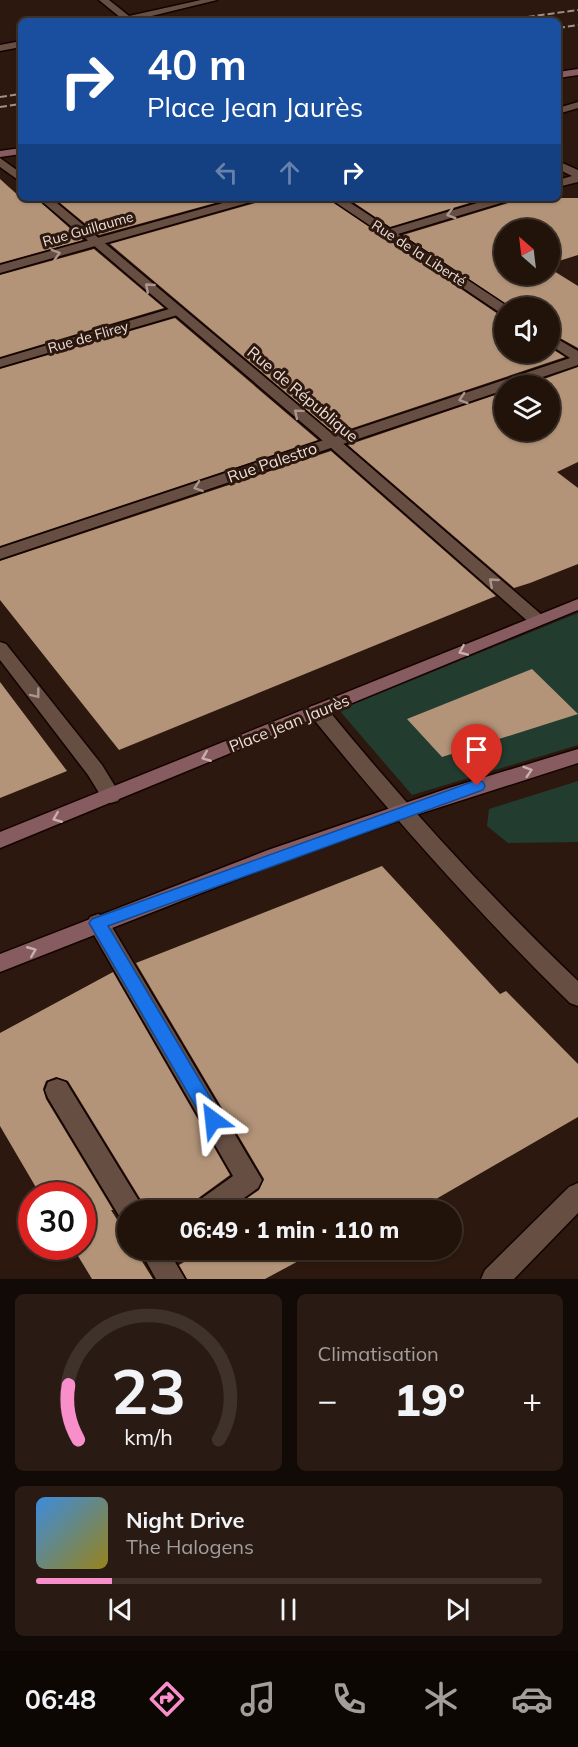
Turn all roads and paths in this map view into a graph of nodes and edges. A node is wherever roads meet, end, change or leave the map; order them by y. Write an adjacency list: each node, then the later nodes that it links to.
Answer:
1 (103, 0): 3 (street)
2 (213, 0): 4 (street)
3 (127, 18)
4 (132, 18)
5 (18, 45): 6 (street)
6 (0, 48)
7 (578, 72): 8 (main road)
8 (561, 75)
9 (578, 105): 10 (street)
10 (561, 110)
11 (18, 152): 12 (main road)
12 (0, 154)
13 (0, 161): 15 (street)
14 (561, 166): 16 (street)
15 (18, 176)
16 (578, 176): 17 (street)
17 (561, 183)
18 (47, 201): 23 (street, Rue de République)
19 (243, 201): 23 (street, Rue Guillaume)
20 (340, 201): 22 (street, Rue de la Liberté)
21 (496, 201): 22 (street, one-way to 22)
22 (388, 232): 25 (street, Rue de la Liberté)
23 (96, 243): 24 (street, Rue Guillaume, one-way to 23); 26 (street, Rue de République, one-way to 23)
24 (0, 269)
25 (494, 302)
26 (176, 311): 29 (street, Rue de Flirey); 30 (street, Rue de République, one-way to 26)
27 (560, 346): 28 (street)
28 (578, 359): 30 (street, Rue Palestro, one-way to 30)
29 (0, 363)
30 (332, 442): 31 (street, Rue Palestro, one-way to 31); 33 (street, Rue de République, one-way to 30)
31 (0, 554)
32 (578, 604): 33 (main road, Place Jean Jaurès)
33 (537, 621): 35 (main road, Place Jean Jaurès, one-way to 35)
34 (0, 648): 37 (street, one-way to 37)
35 (318, 711): 37 (main road, Place Jean Jaurès, one-way to 37); 38 (street)
36 (578, 756): 38 (main road, one-way to 36)
37 (111, 796): 39 (main road, Place Jean Jaurès, one-way to 39)
38 (402, 813): 40 (main road); 42 (street)
39 (0, 840)
40 (98, 923): 41 (main road, one-way to 40); 46 (street)
41 (0, 963)
42 (578, 996)
43 (57, 1090): 45 (street)
44 (578, 1195): 49 (street)
45 (124, 1200)
46 (221, 1200)
47 (159, 1260): 48 (street)
48 (171, 1279)
49 (495, 1279)

